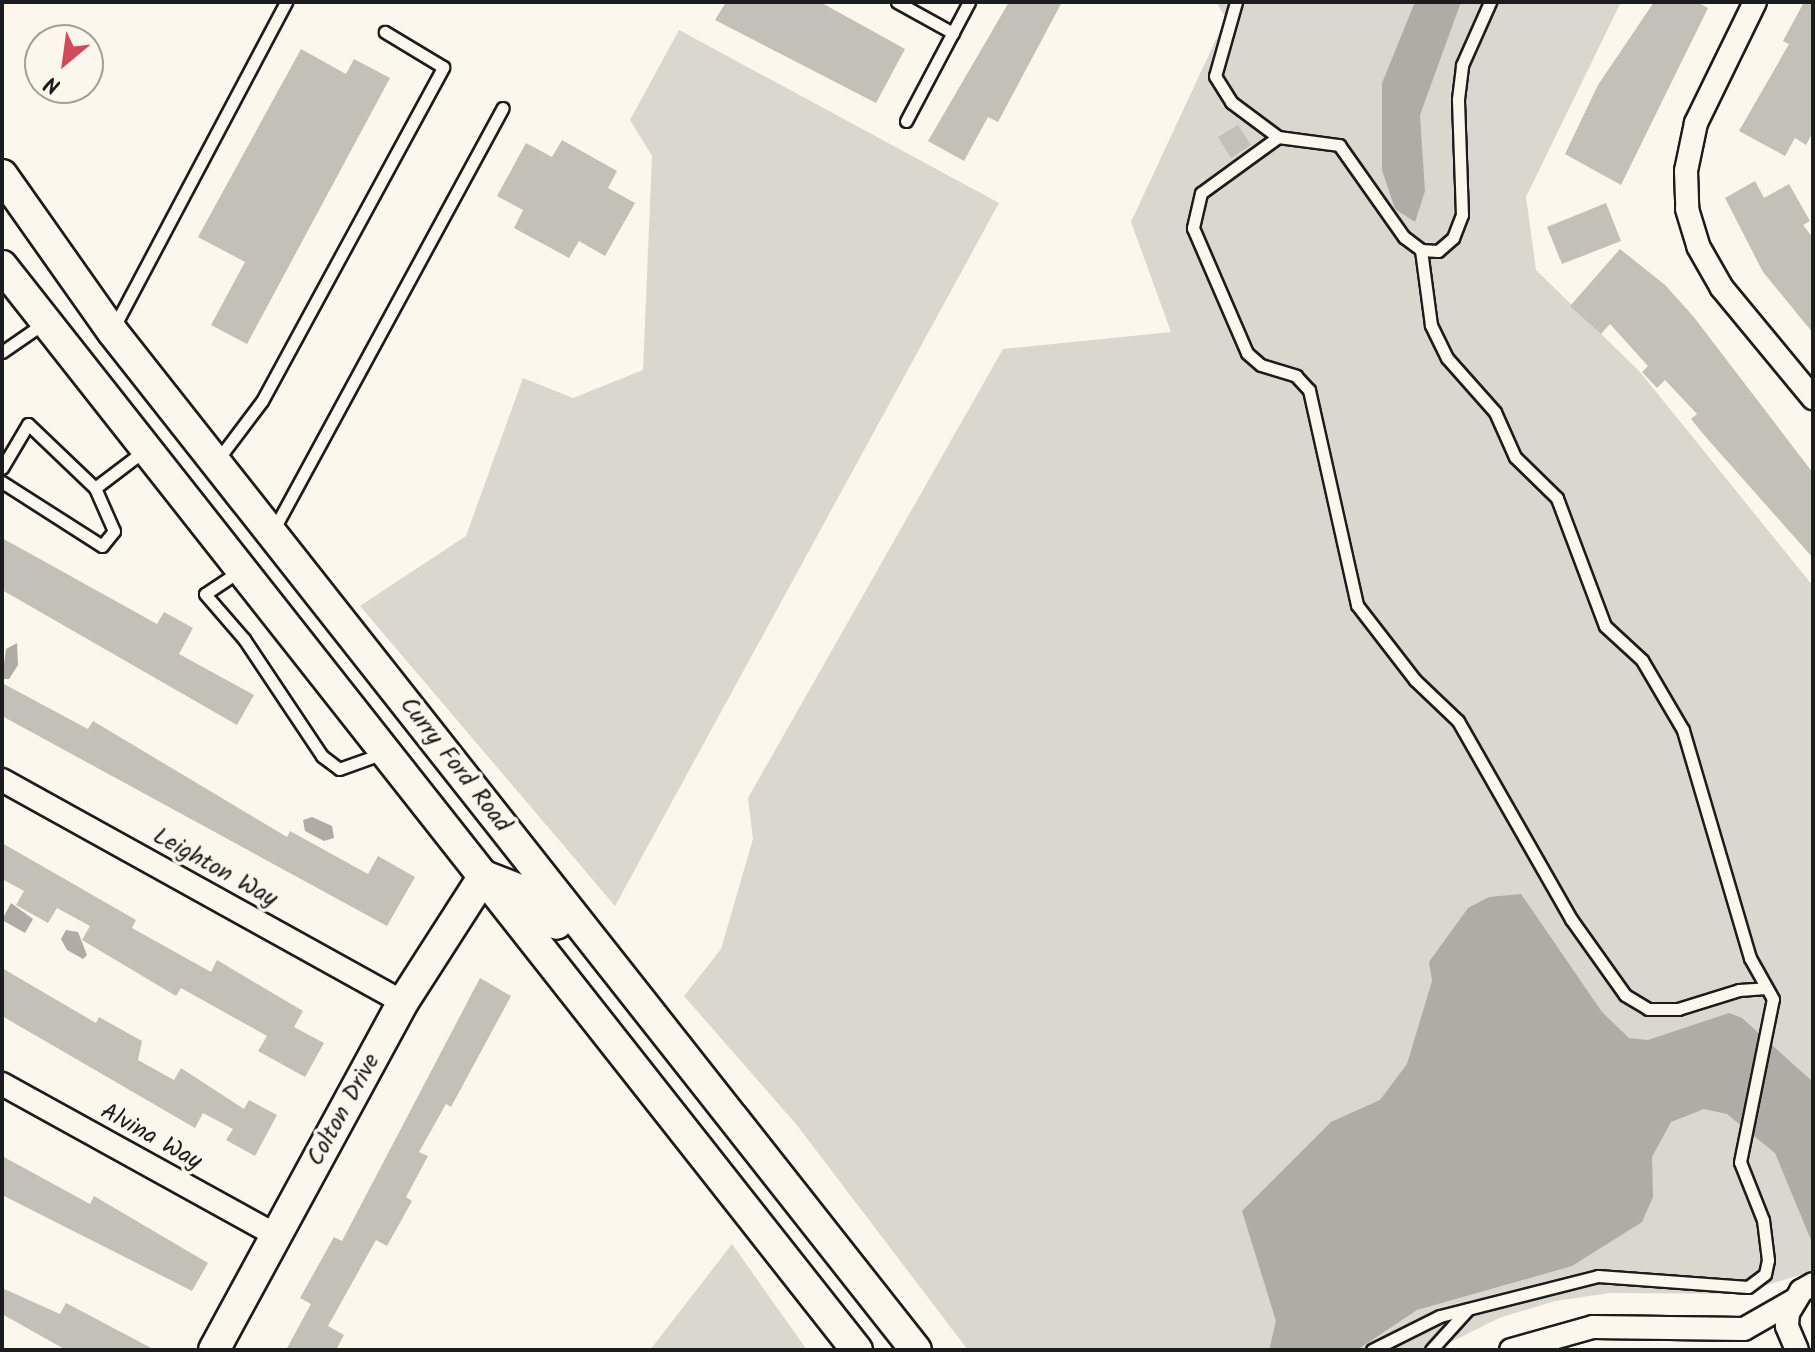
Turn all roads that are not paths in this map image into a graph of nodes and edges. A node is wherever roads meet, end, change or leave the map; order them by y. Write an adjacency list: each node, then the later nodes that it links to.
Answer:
1 (286, 2): 16 (lane)
2 (897, 2): 8 (lane)
3 (969, 2): 8 (lane)
4 (1236, 2): 11 (lane)
5 (1490, 2): 13 (lane)
6 (1755, 2): 18 (street)
7 (385, 32): 20 (lane)
8 (953, 33): 10 (lane)
9 (503, 108): 25 (lane)
10 (906, 121)
11 (1278, 137): 13 (lane); 31 (lane)
12 (2, 175): 16 (main road, Curry Ford Road)
13 (1421, 250): 31 (lane)
14 (2, 266): 15 (main road, Curry Ford Road)
15 (45, 322): 17 (lane); 19 (main road, Curry Ford Road)
16 (112, 331): 20 (main road, Curry Ford Road)
17 (2, 352)
18 (1813, 398)
19 (146, 450): 23 (lane); 24 (main road, Curry Ford Road)
20 (216, 462): 25 (main road, Curry Ford Road)
21 (2, 468): 23 (lane)
22 (2, 482): 23 (lane)
23 (95, 488)
24 (181, 494): 26 (main road, Curry Ford Road); 29 (main road)
25 (272, 533): 29 (main road, Curry Ford Road)
26 (241, 570): 27 (main road, Curry Ford Road); 27 (lane)
27 (386, 752): 30 (main road, Curry Ford Road)
28 (2, 780): 32 (street, Leighton Way)
29 (501, 824): 35 (main road, Curry Ford Road)
30 (484, 876): 32 (main road, Colton Drive); 35 (main road); 41 (main road, Curry Ford Road)
31 (1766, 988): 38 (lane)
32 (403, 1002): 34 (main road, Colton Drive)
33 (2, 1084): 34 (street, Alvina Way)
34 (276, 1235): 40 (main road, Colton Drive)
35 (850, 1266): 42 (main road, Curry Ford Road)
36 (1813, 1284): 37 (street)
37 (1793, 1301): 45 (street); 46 (street)
38 (1468, 1309): 43 (lane); 44 (lane)
39 (1813, 1343): 46 (street)
40 (214, 1350)
41 (857, 1350)
42 (916, 1350)
43 (1372, 1350)
44 (1431, 1350)
45 (1511, 1350)
46 (1797, 1350)

